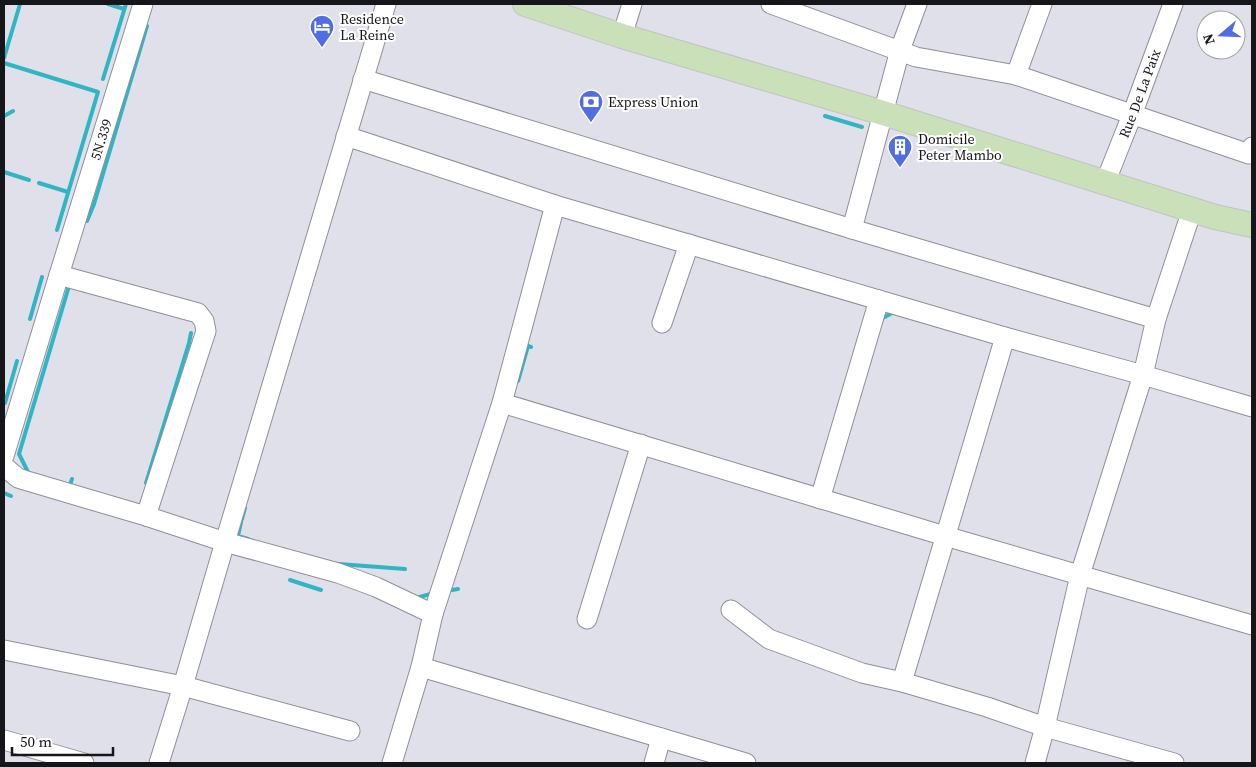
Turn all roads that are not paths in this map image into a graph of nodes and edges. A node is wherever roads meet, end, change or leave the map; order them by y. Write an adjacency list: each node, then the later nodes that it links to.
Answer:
1 (144, 4): 23 (street, 5N.339)
2 (386, 4): 12 (street)
3 (525, 4): 9 (main road)
4 (632, 4): 9 (street)
5 (771, 4): 10 (street)
6 (917, 4): 10 (street)
7 (1042, 4): 11 (street)
8 (1173, 4): 14 (street, Rue De La Paix)
9 (622, 36): 13 (main road)
10 (900, 50): 11 (street); 13 (street)
11 (1016, 75): 14 (street)
12 (363, 79): 15 (street); 21 (street)
13 (883, 113): 17 (main road); 21 (street)
14 (1132, 115): 16 (street); 17 (street, Rue De La Paix)
15 (346, 136): 18 (street); 36 (street)
16 (1251, 152)
17 (1106, 183): 19 (main road)
18 (555, 204): 22 (street); 29 (street)
19 (1192, 210): 20 (main road); 25 (street)
20 (1252, 225)
21 (852, 229): 25 (street)
22 (689, 244): 24 (street); 26 (street)
23 (59, 275): 32 (street, 5N.339); 34 (street)
24 (879, 300): 27 (street); 33 (street)
25 (1156, 319): 28 (street)
26 (662, 323)
27 (1005, 337): 28 (street); 35 (street)
28 (1143, 375): 30 (street); 37 (street)
29 (502, 402): 31 (street); 39 (street)
30 (1252, 407)
31 (641, 444): 33 (street); 40 (street)
32 (4, 462): 34 (street)
33 (820, 499): 35 (street)
34 (146, 516): 36 (street)
35 (945, 536): 37 (street); 44 (street)
36 (225, 542): 39 (street); 45 (street)
37 (1080, 575): 41 (street); 46 (street)
38 (731, 610): 44 (street)
39 (433, 614): 43 (street)
40 (587, 620)
41 (1252, 625)
42 (4, 650): 45 (street)
43 (422, 667): 48 (street); 53 (street)
44 (902, 682): 46 (street)
45 (183, 686): 47 (street); 52 (street)
46 (1045, 727): 50 (street); 56 (street)
47 (350, 731)
48 (660, 738): 54 (street); 55 (street)
49 (4, 740): 51 (street)
50 (1164, 762)
51 (84, 763)
52 (159, 763)
53 (392, 763)
54 (654, 763)
55 (746, 763)
56 (1034, 763)

